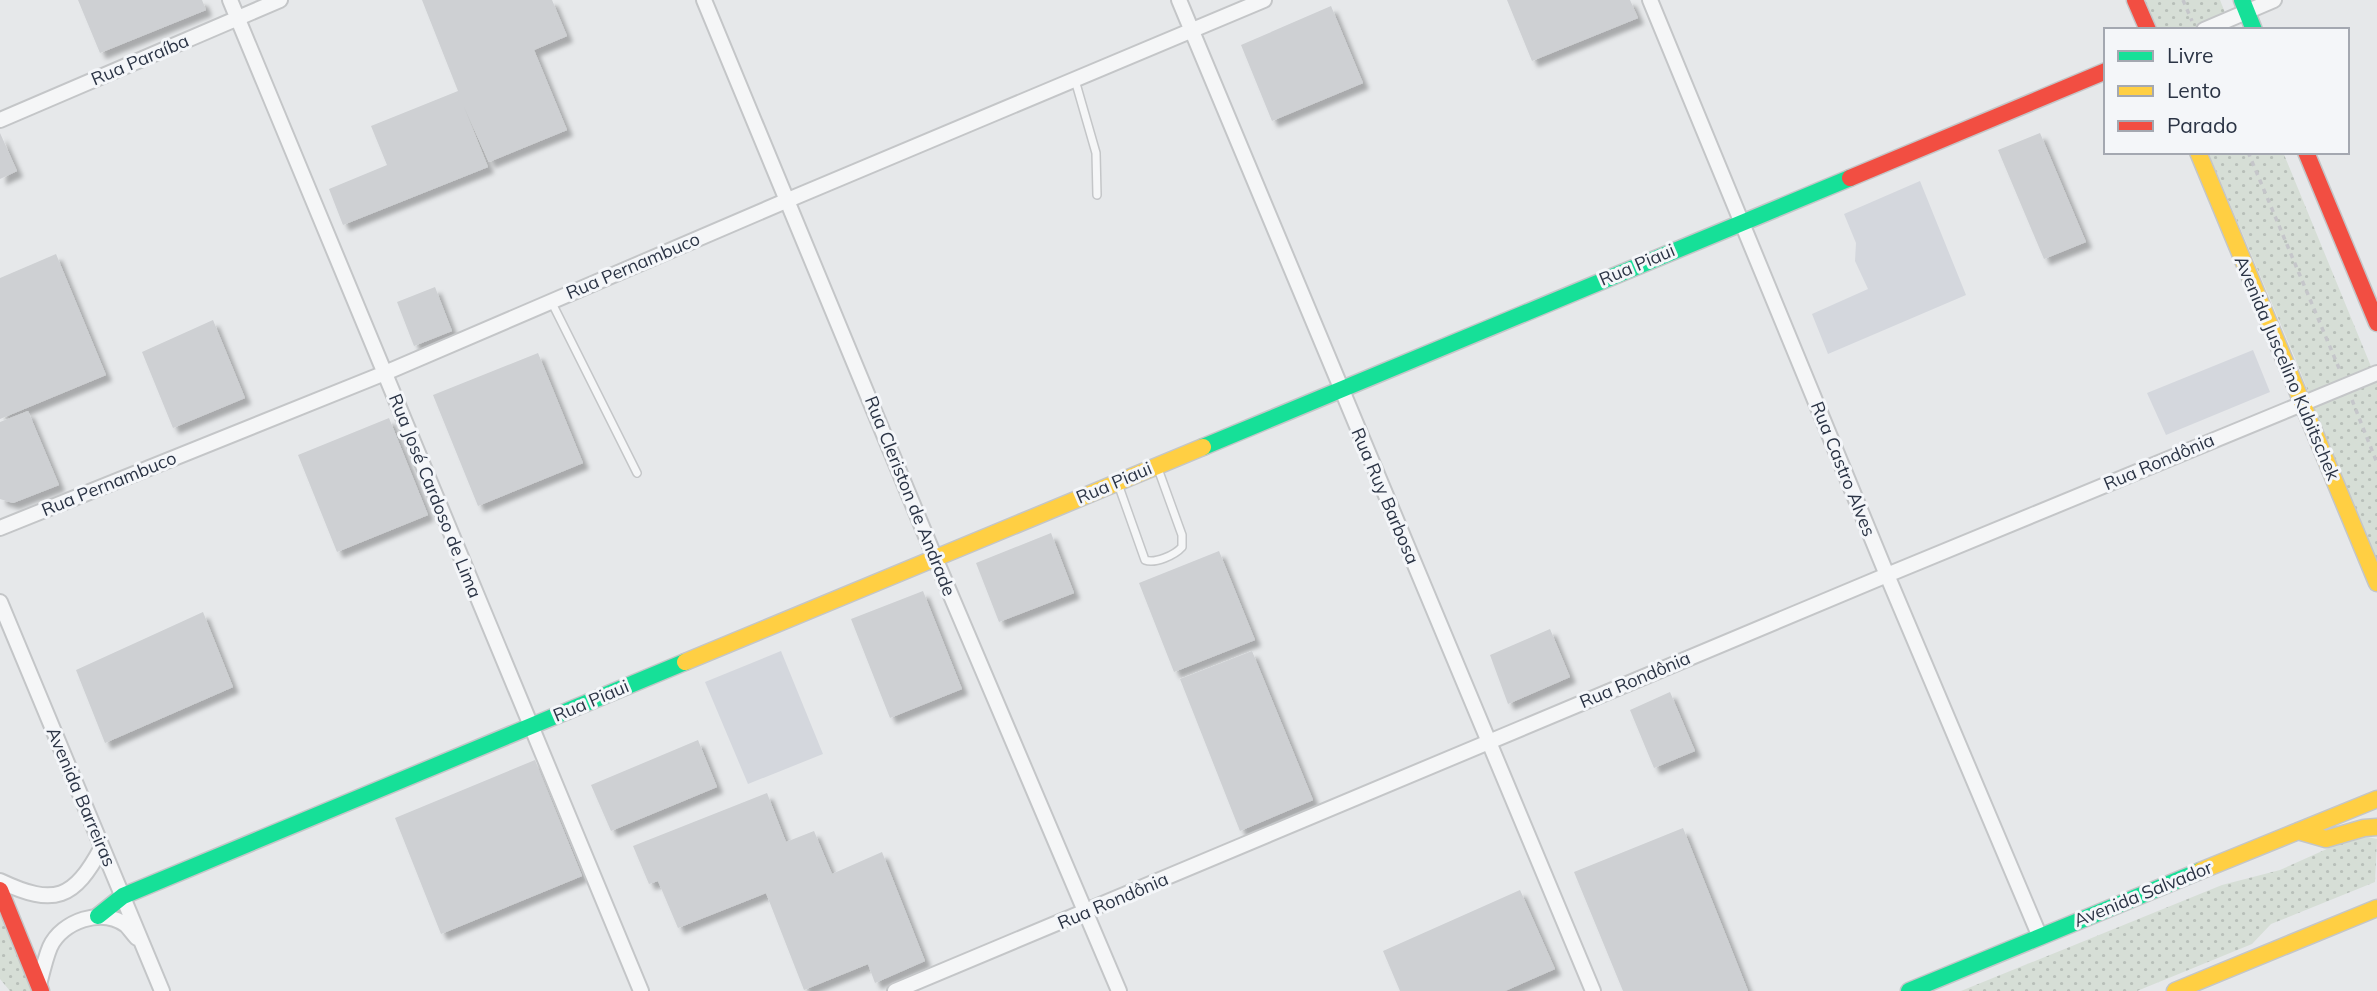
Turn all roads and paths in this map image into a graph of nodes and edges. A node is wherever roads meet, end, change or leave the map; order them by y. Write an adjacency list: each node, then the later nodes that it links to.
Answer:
1 (230, 0): 11 (street, Rua José Cardoso de Lima)
2 (280, 0): 11 (street, Rua Paraíba)
3 (704, 0): 24 (street, Rua Cleriston de Andrade)
4 (1178, 0): 16 (street, Rua Ruy Barbosa)
5 (1264, 0): 16 (street, Rua Pernambuco)
6 (1650, 0): 25 (street, Rua Castro Alves)
7 (2135, 0): 12 (street)
8 (2183, 0): 13 (path)
9 (2274, 0): 10 (street)
10 (2244, 6): 14 (street); 15 (street)
11 (238, 18): 19 (street, Rua Paraíba); 28 (street, Rua José Cardoso de Lima)
12 (2147, 28)
13 (2195, 28)
14 (2207, 28)
15 (2253, 28)
16 (1191, 30): 18 (street, Rua Pernambuco); 31 (street, Rua Ruy Barbosa)
17 (2104, 72): 25 (street, Rua Piaui)
18 (1074, 79): 23 (lane); 24 (street, Rua Pernambuco)
19 (0, 120)
20 (2199, 154): 32 (street, Avenida Juscelino Kubitschek)
21 (2249, 154): 30 (path)
22 (2307, 154): 27 (street)
23 (1097, 195)
24 (788, 200): 26 (street, Rua Pernambuco); 38 (street, Rua Cleriston de Andrade)
25 (1741, 221): 31 (street, Rua Piaui); 39 (street, Rua Castro Alves)
26 (551, 301): 28 (street, Rua Pernambuco); 35 (lane)
27 (2377, 323)
28 (384, 373): 37 (street, Rua Pernambuco); 42 (street, Rua José Cardoso de Lima)
29 (2377, 373): 30 (street, Rua Rondônia)
30 (2346, 385): 32 (street, Rua Rondônia); 33 (path)
31 (1340, 389): 34 (street, Rua Piaui); 43 (street, Rua Ruy Barbosa)
32 (2301, 402): 39 (street, Rua Rondônia); 40 (street, Avenida Juscelino Kubitschek)
33 (2377, 463)
34 (1157, 465): 36 (street, Rua Piaui); 36 (lane)
35 (637, 473)
36 (1117, 483): 38 (street, Rua Piaui)
37 (0, 528)
38 (935, 558): 42 (street, Rua Piaui); 53 (street, Rua Cleriston de Andrade)
39 (1887, 575): 43 (street, Rua Rondônia); 56 (street, Rua Castro Alves)
40 (2376, 576)
41 (0, 602): 47 (street, Avenida Barreiras)
42 (530, 727): 51 (street, Rua Piaui); 60 (street, Rua José Cardoso de Lima)
43 (1488, 741): 53 (street, Rua Rondônia); 63 (street, Rua Ruy Barbosa)
44 (2377, 799): 46 (street, Avenida Salvador)
45 (2377, 827): 46 (street)
46 (2298, 831): 56 (street, Avenida Salvador)
47 (102, 846): 48 (street); 51 (street, Avenida Barreiras)
48 (0, 881)
49 (0, 891): 58 (street)
50 (2377, 895): 55 (street)
51 (123, 896): 54 (street, Rua Piaui); 57 (street, Avenida Barreiras)
52 (2377, 908): 55 (street)
53 (1086, 912): 61 (street, Rua Rondônia); 62 (street, Rua Cleriston de Andrade)
54 (98, 916): 57 (street); 58 (street)
55 (2343, 922): 65 (street)
56 (2040, 937): 64 (street, Avenida Salvador)
57 (143, 946): 59 (street, Avenida Barreiras)
58 (40, 988)
59 (162, 991)
60 (641, 991)
61 (895, 991)
62 (1119, 991)
63 (1593, 991)
64 (1909, 991)
65 (2175, 991)

